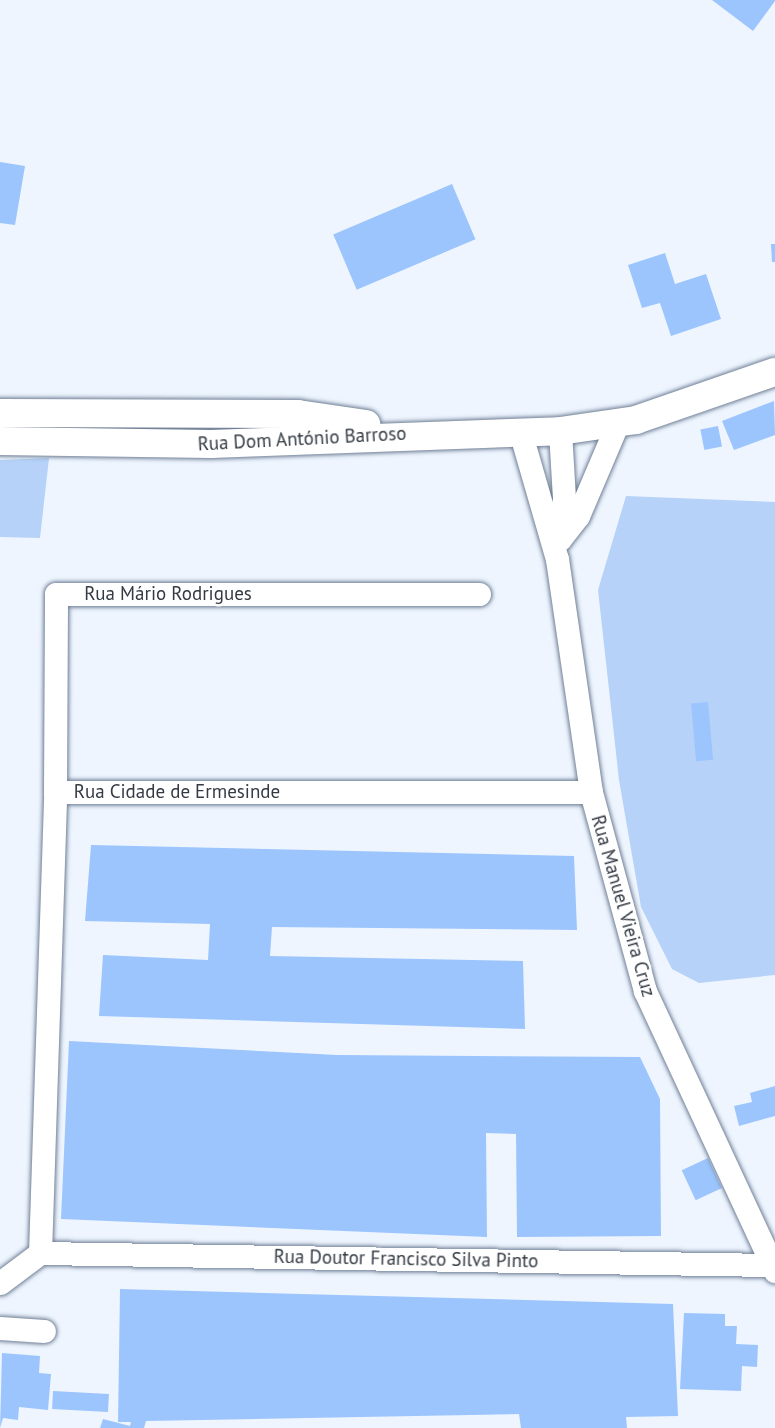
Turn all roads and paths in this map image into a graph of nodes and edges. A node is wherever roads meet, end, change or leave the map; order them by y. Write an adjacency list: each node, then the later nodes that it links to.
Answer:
1 (775, 372): 3 (main road)
2 (0, 413): 6 (main road, Rua Dom António Barroso)
3 (618, 422): 5 (main road); 8 (street)
4 (520, 431): 5 (main road); 6 (main road); 8 (street, Rua Manuel Vieira Cruz)
5 (560, 431): 8 (street, Rua Manuel Vieira Cruz)
6 (428, 433): 7 (main road, Rua Dom António Barroso)
7 (0, 441)
8 (559, 549): 11 (street, Rua Manuel Vieira Cruz)
9 (479, 594): 10 (street, Rua Mário Rodrigues)
10 (55, 792): 11 (street, Rua Cidade de Ermesinde); 12 (street, Rua Cidade de Ermesinde)
11 (591, 792): 13 (street, Rua Manuel Vieira Cruz)
12 (40, 1253): 13 (street, Rua Doutor Francisco Silva Pinto); 14 (street)
13 (774, 1268)
14 (0, 1283)
15 (0, 1328): 16 (street)
16 (44, 1331)

